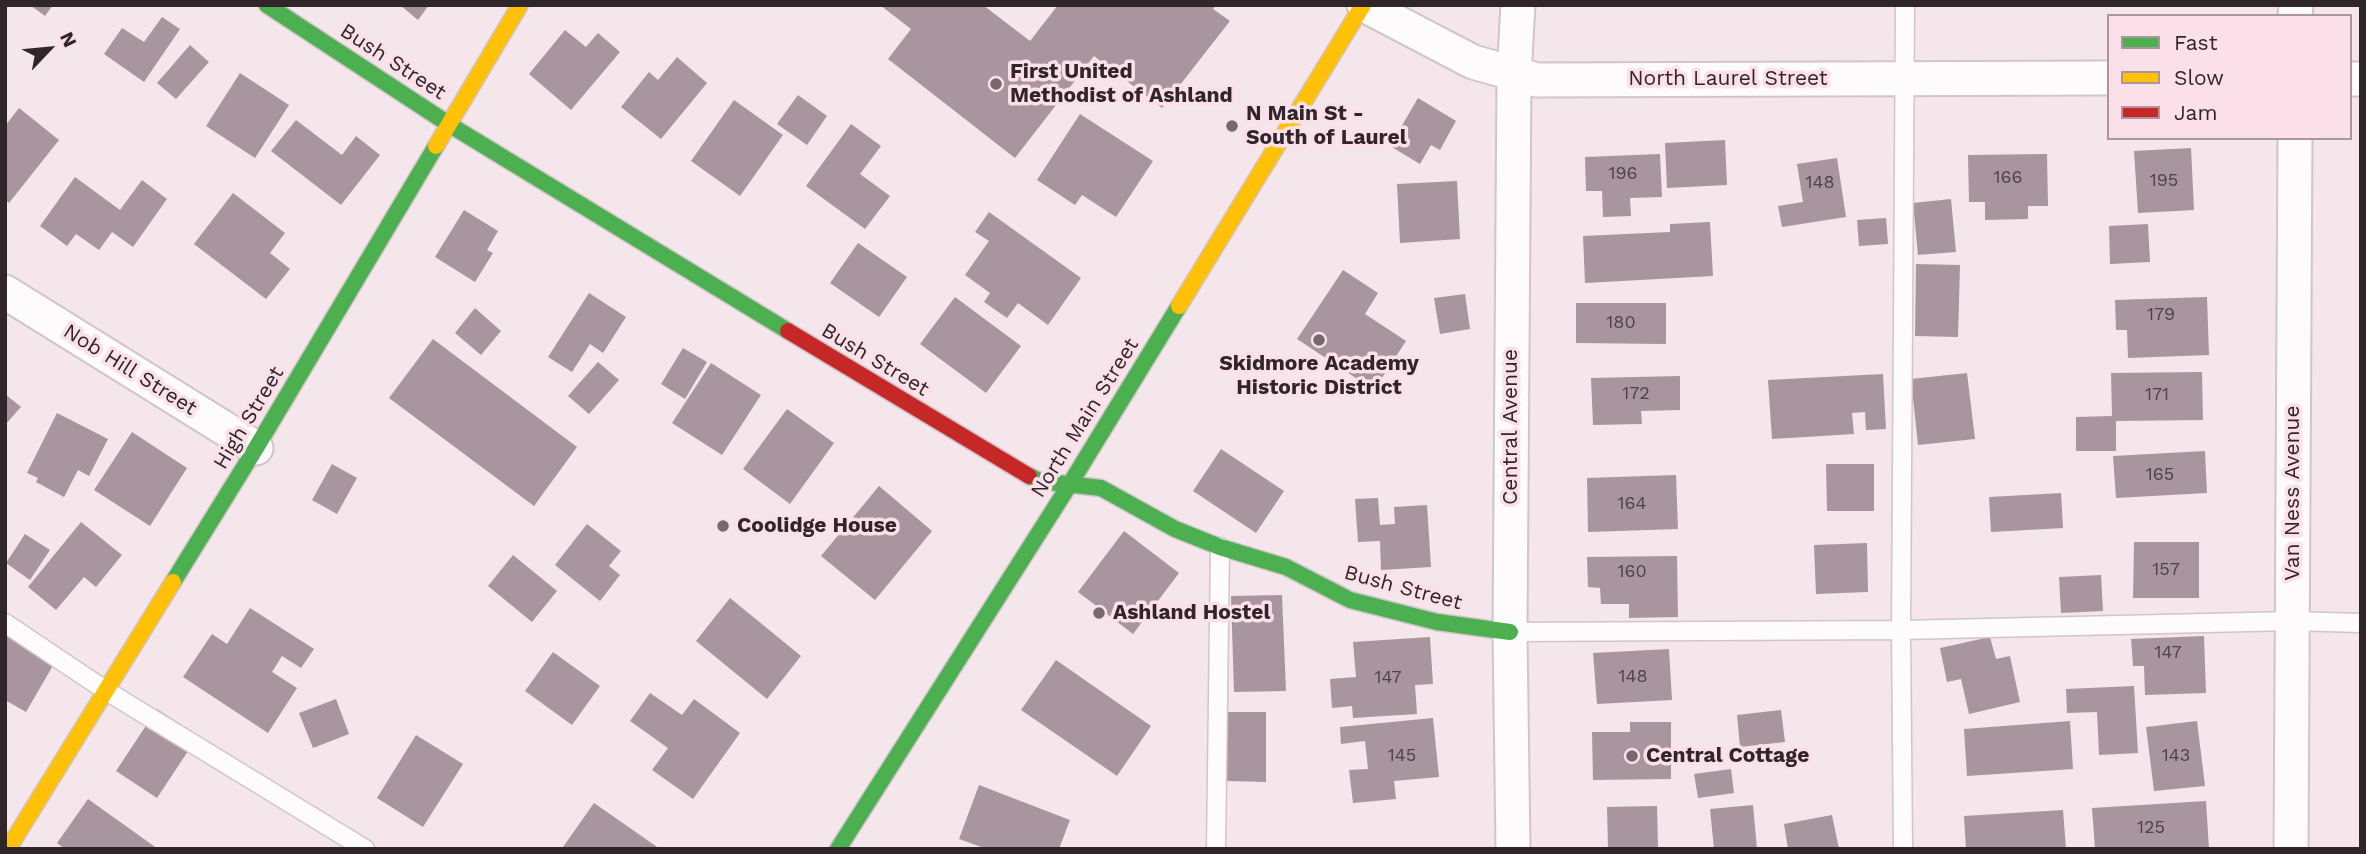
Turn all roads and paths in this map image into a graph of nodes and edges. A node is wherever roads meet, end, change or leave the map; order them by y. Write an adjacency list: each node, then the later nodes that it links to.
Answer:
1 (267, 5): 9 (street, Bush Street)
2 (520, 5): 9 (street, High Street)
3 (1363, 5): 6 (street, North Laurel Street); 13 (street, North Main Street)
4 (1518, 5): 6 (street, Central Avenue)
5 (1905, 5): 7 (lane)
6 (1514, 75): 7 (street, North Laurel Street); 19 (street, Central Avenue)
7 (1904, 78): 8 (street, North Laurel Street); 18 (lane)
8 (2107, 78)
9 (450, 125): 12 (street, High Street); 13 (street, Bush Street)
10 (2295, 140): 15 (street, Van Ness Avenue)
11 (5, 292): 12 (street, Nob Hill Street)
12 (256, 448): 20 (street, High Street)
13 (1070, 484): 14 (street, Bush Street); 23 (street, North Main Street)
14 (1220, 547): 19 (street, Bush Street); 24 (lane)
15 (2292, 621): 17 (lane); 18 (lane); 27 (street, Van Ness Avenue)
16 (5, 623): 20 (lane)
17 (2361, 623)
18 (1901, 630): 19 (lane); 26 (lane)
19 (1510, 632): 25 (street, Central Avenue)
20 (106, 690): 21 (street, High Street); 22 (lane)
21 (8, 849)
22 (365, 849)
23 (838, 849)
24 (1216, 849)
25 (1513, 849)
26 (1903, 849)
27 (2291, 849)

